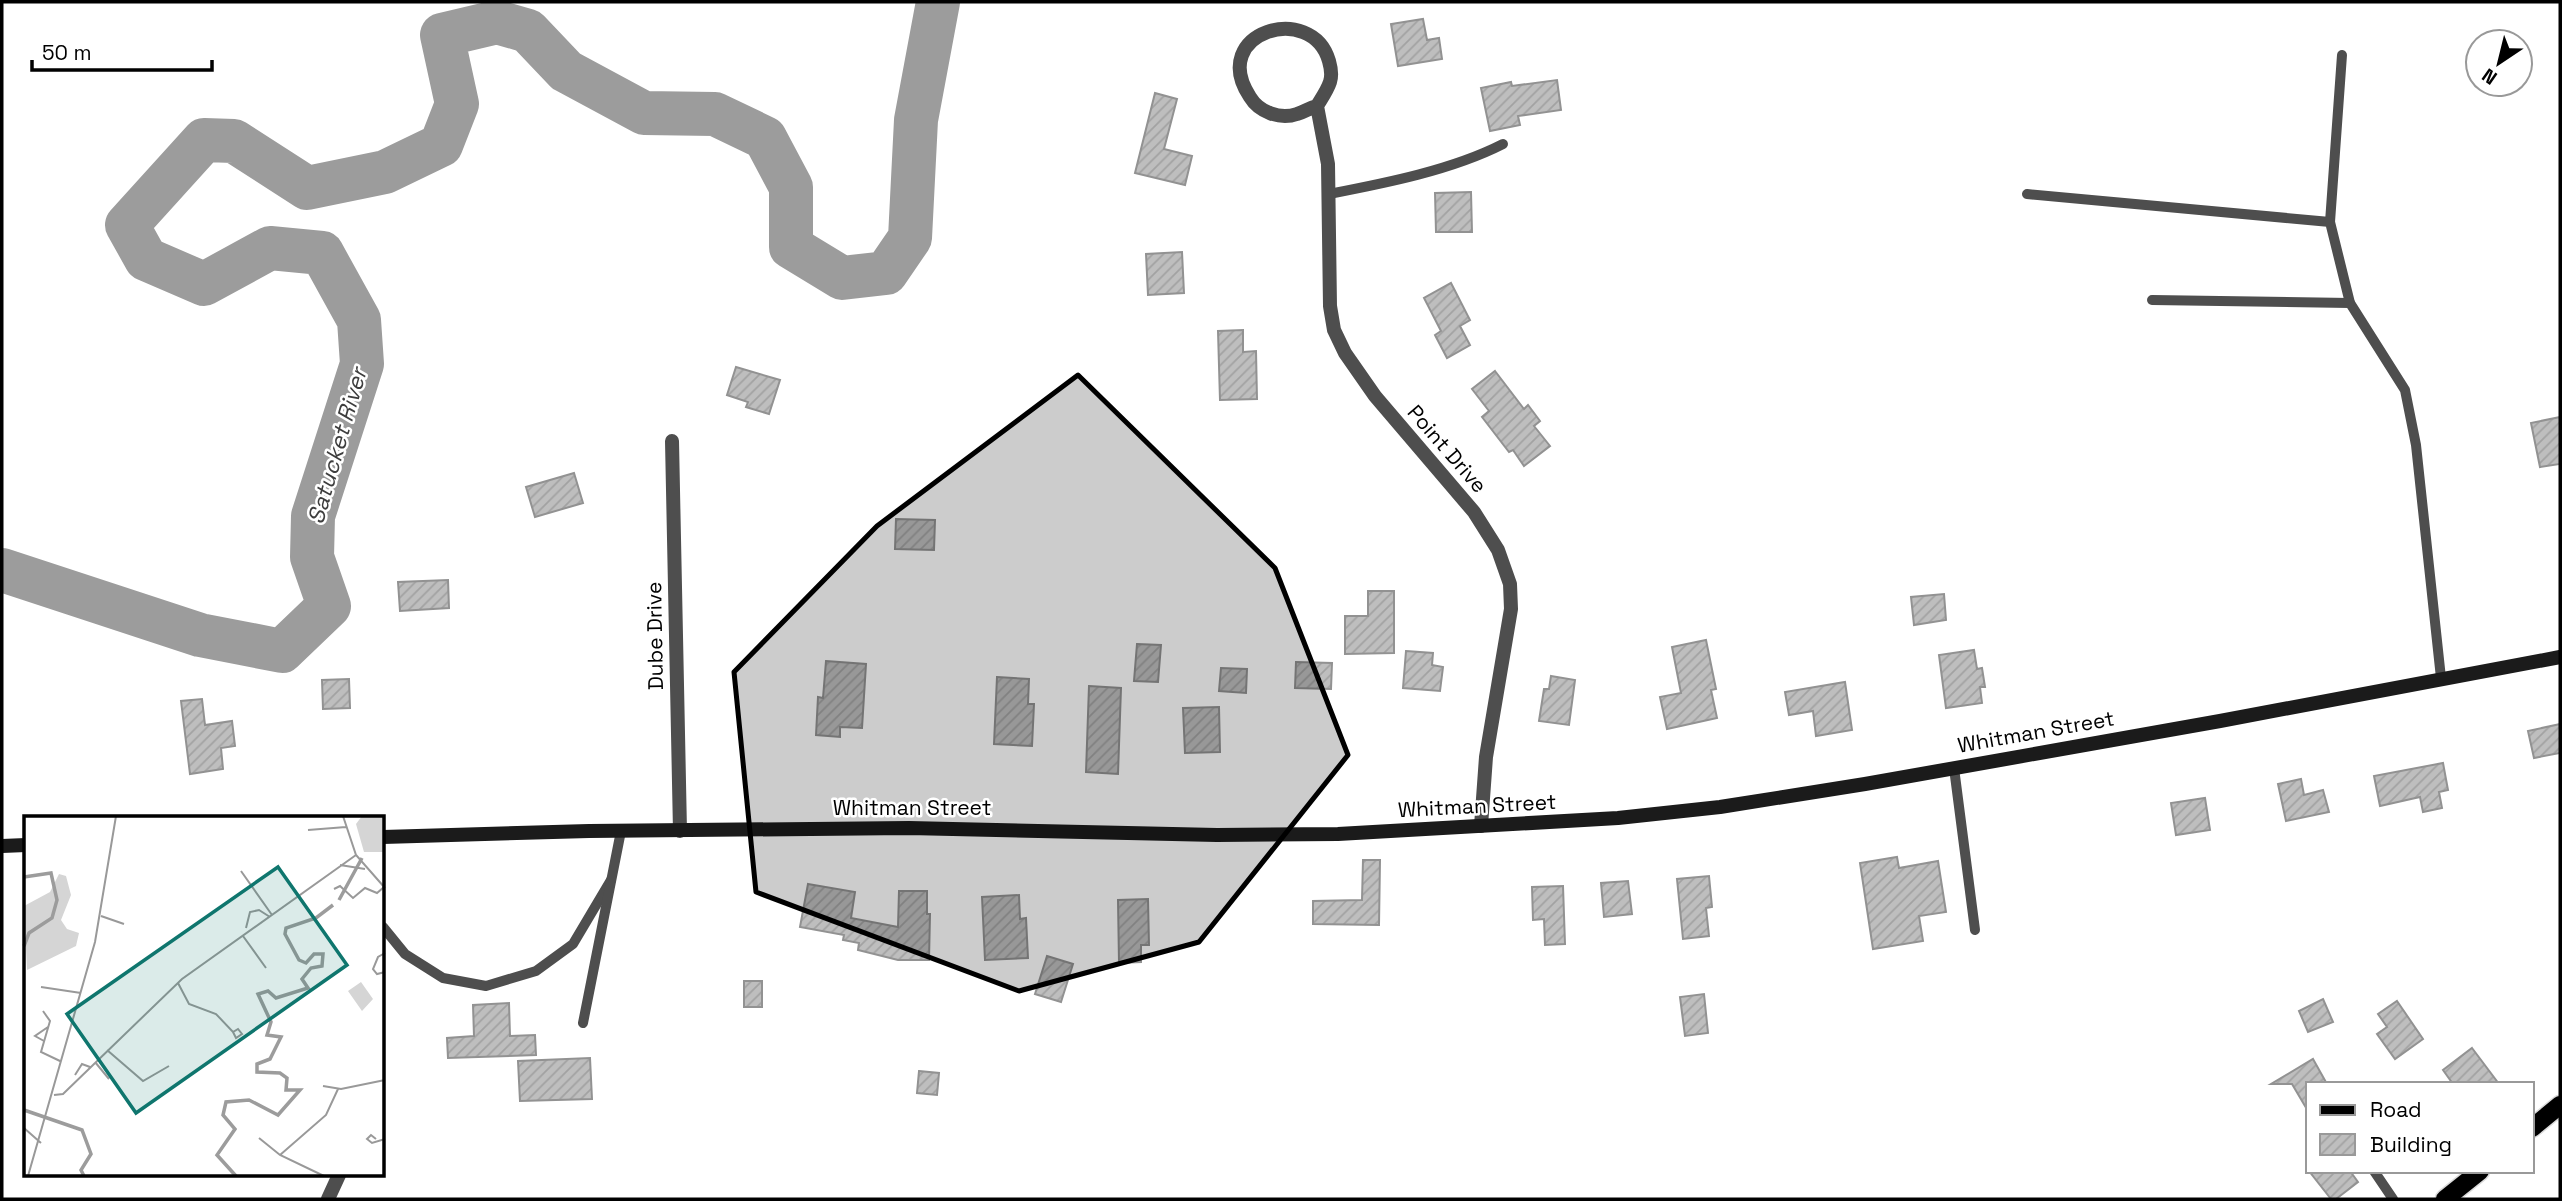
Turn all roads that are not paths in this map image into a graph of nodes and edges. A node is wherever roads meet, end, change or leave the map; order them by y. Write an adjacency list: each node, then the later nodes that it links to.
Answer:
1 (2342, 55): 6 (lane)
2 (1317, 106): 2 (street); 4 (street, Point Drive)
3 (1503, 144): 4 (lane)
4 (1329, 194): 13 (street, Point Drive)
5 (2027, 194): 6 (lane)
6 (2330, 222): 8 (lane)
7 (2152, 300): 8 (lane)
8 (2350, 303): 11 (lane)
9 (672, 441): 15 (street, Dube Drive)
10 (2560, 657): 11 (main road, Whitman Street)
11 (2441, 678): 12 (main road, Whitman Street)
12 (1954, 768): 13 (main road, Whitman Street); 21 (lane)
13 (1481, 826): 15 (main road, Whitman Street)
14 (621, 831): 15 (main road, Whitman Street); 16 (main road, Whitman Street); 19 (lane)
15 (680, 831)
16 (385, 838)
17 (24, 845): 18 (main road)
18 (2, 846)
19 (611, 880): 20 (lane); 22 (lane)
20 (385, 929)
21 (1975, 930)
22 (583, 1023)
23 (2560, 1105): 24 (main road)
24 (2534, 1126)
25 (2375, 1173): 29 (lane)
26 (2478, 1173): 30 (main road)
27 (339, 1176): 28 (street)
28 (328, 1199)
29 (2393, 1199)
30 (2445, 1199)

